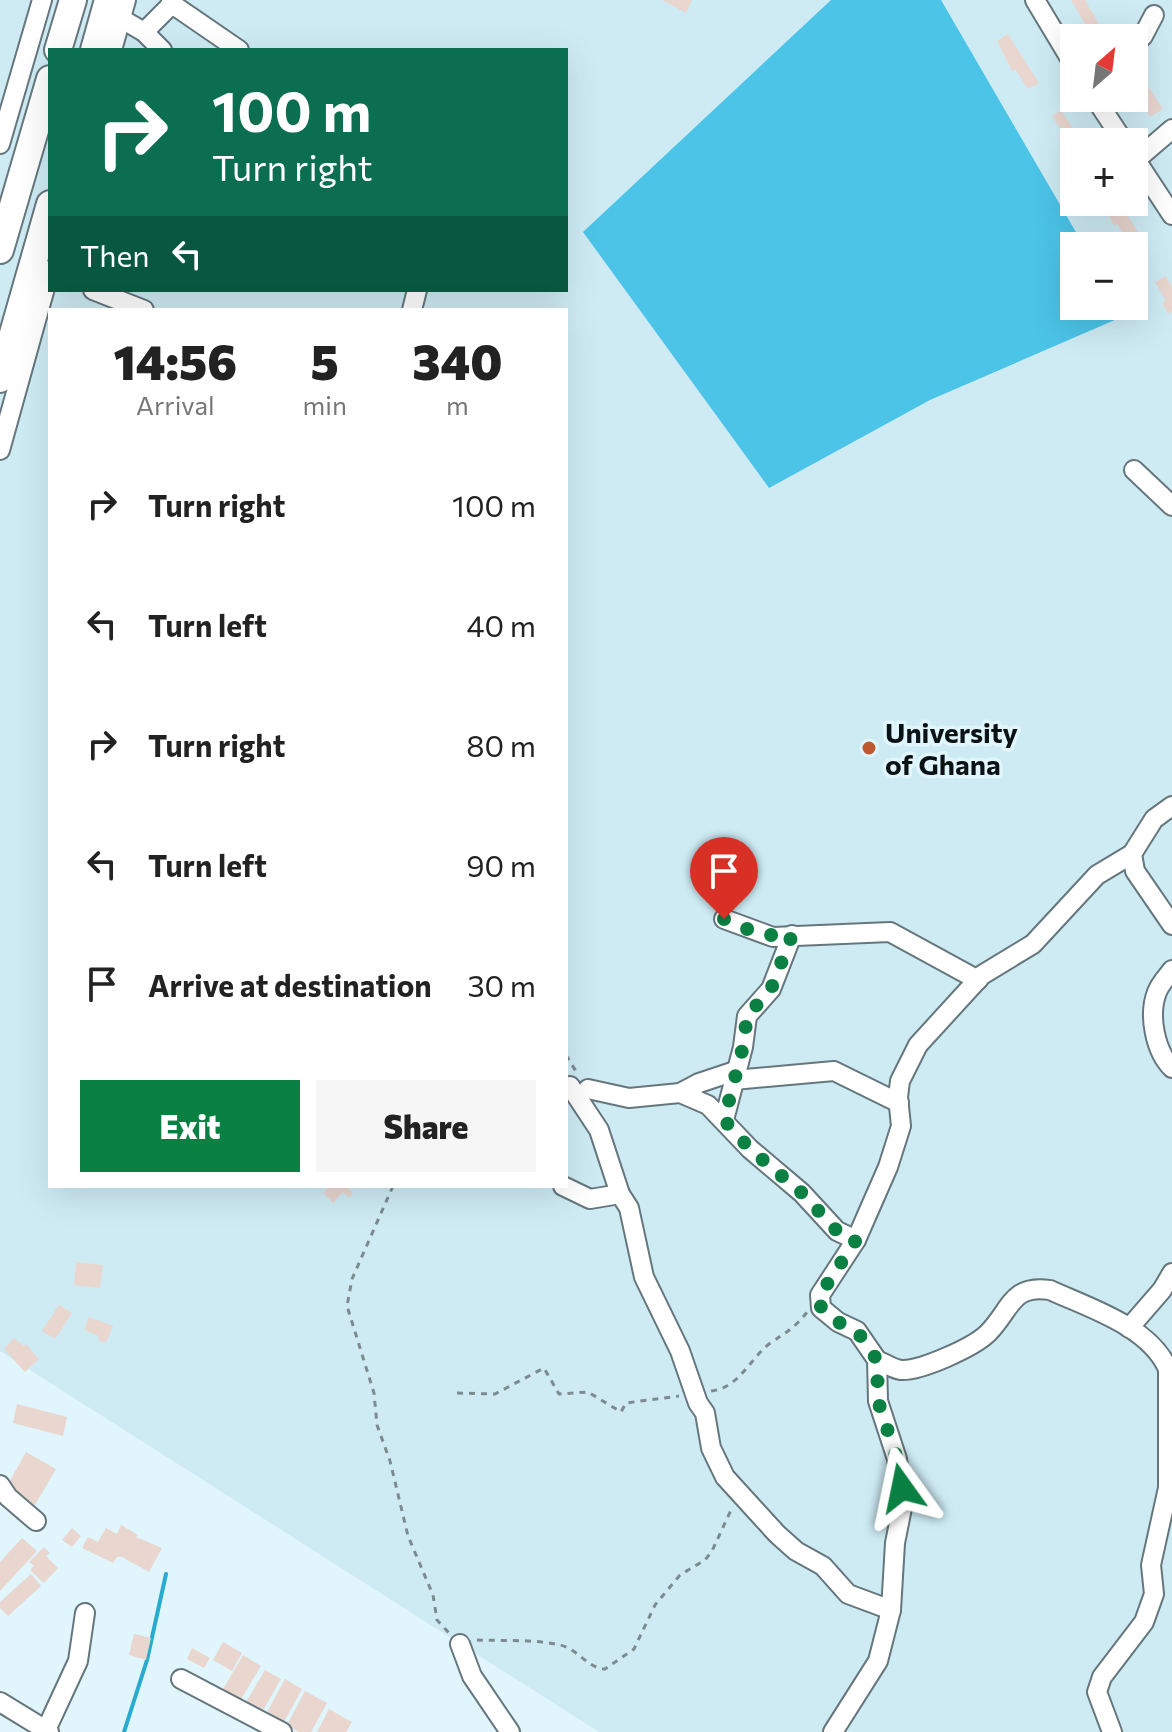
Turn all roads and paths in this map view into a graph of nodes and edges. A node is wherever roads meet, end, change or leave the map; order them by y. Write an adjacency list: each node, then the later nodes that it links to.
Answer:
1 (42, 0): 17 (street)
2 (73, 0): 10 (highway)
3 (1035, 0): 9 (street)
4 (171, 2): 8 (street); 14 (street)
5 (118, 6): 8 (street); 11 (highway); 12 (street)
6 (1154, 15): 7 (street)
7 (1148, 26)
8 (144, 32): 13 (street)
9 (1060, 42)
10 (59, 48)
11 (95, 48)
12 (112, 48)
13 (160, 48)
14 (236, 48)
15 (48, 86): 22 (highway)
16 (1172, 129): 18 (street)
17 (0, 144)
18 (1148, 148)
19 (1148, 178): 21 (street)
20 (48, 211): 26 (highway)
21 (1172, 215)
22 (0, 250)
23 (48, 277): 27 (street)
24 (98, 292): 25 (street)
25 (139, 308)
26 (0, 379)
27 (0, 450)
28 (1134, 470): 29 (street)
29 (1172, 506)
30 (1172, 806): 31 (street)
31 (1132, 854): 33 (street); 36 (street)
32 (724, 919): 34 (street)
33 (1172, 925)
34 (792, 935): 36 (street); 38 (street)
35 (1172, 970): 37 (street)
36 (978, 980): 40 (street)
37 (1172, 1068)
38 (734, 1075): 39 (street); 40 (street); 41 (street)
39 (680, 1093): 41 (street); 44 (street)
40 (899, 1103): 45 (street)
41 (724, 1120): 45 (street)
42 (392, 1188): 58 (path)
43 (567, 1188): 44 (street)
44 (620, 1194): 54 (street)
45 (856, 1240): 49 (street)
46 (1172, 1273): 48 (street)
47 (815, 1302): 50 (path)
48 (1129, 1328): 49 (street); 65 (street)
49 (877, 1360): 56 (street)
50 (704, 1392)
51 (457, 1393): 52 (path)
52 (689, 1394)
53 (0, 1485): 55 (street)
54 (739, 1493): 56 (street); 58 (path)
55 (36, 1521)
56 (891, 1610): 64 (street)
57 (85, 1613): 61 (street)
58 (460, 1644): 63 (street)
59 (181, 1679): 62 (street)
60 (0, 1702): 61 (street)
61 (47, 1731)
62 (282, 1732)
63 (510, 1732)
64 (833, 1732)
65 (1112, 1732)

